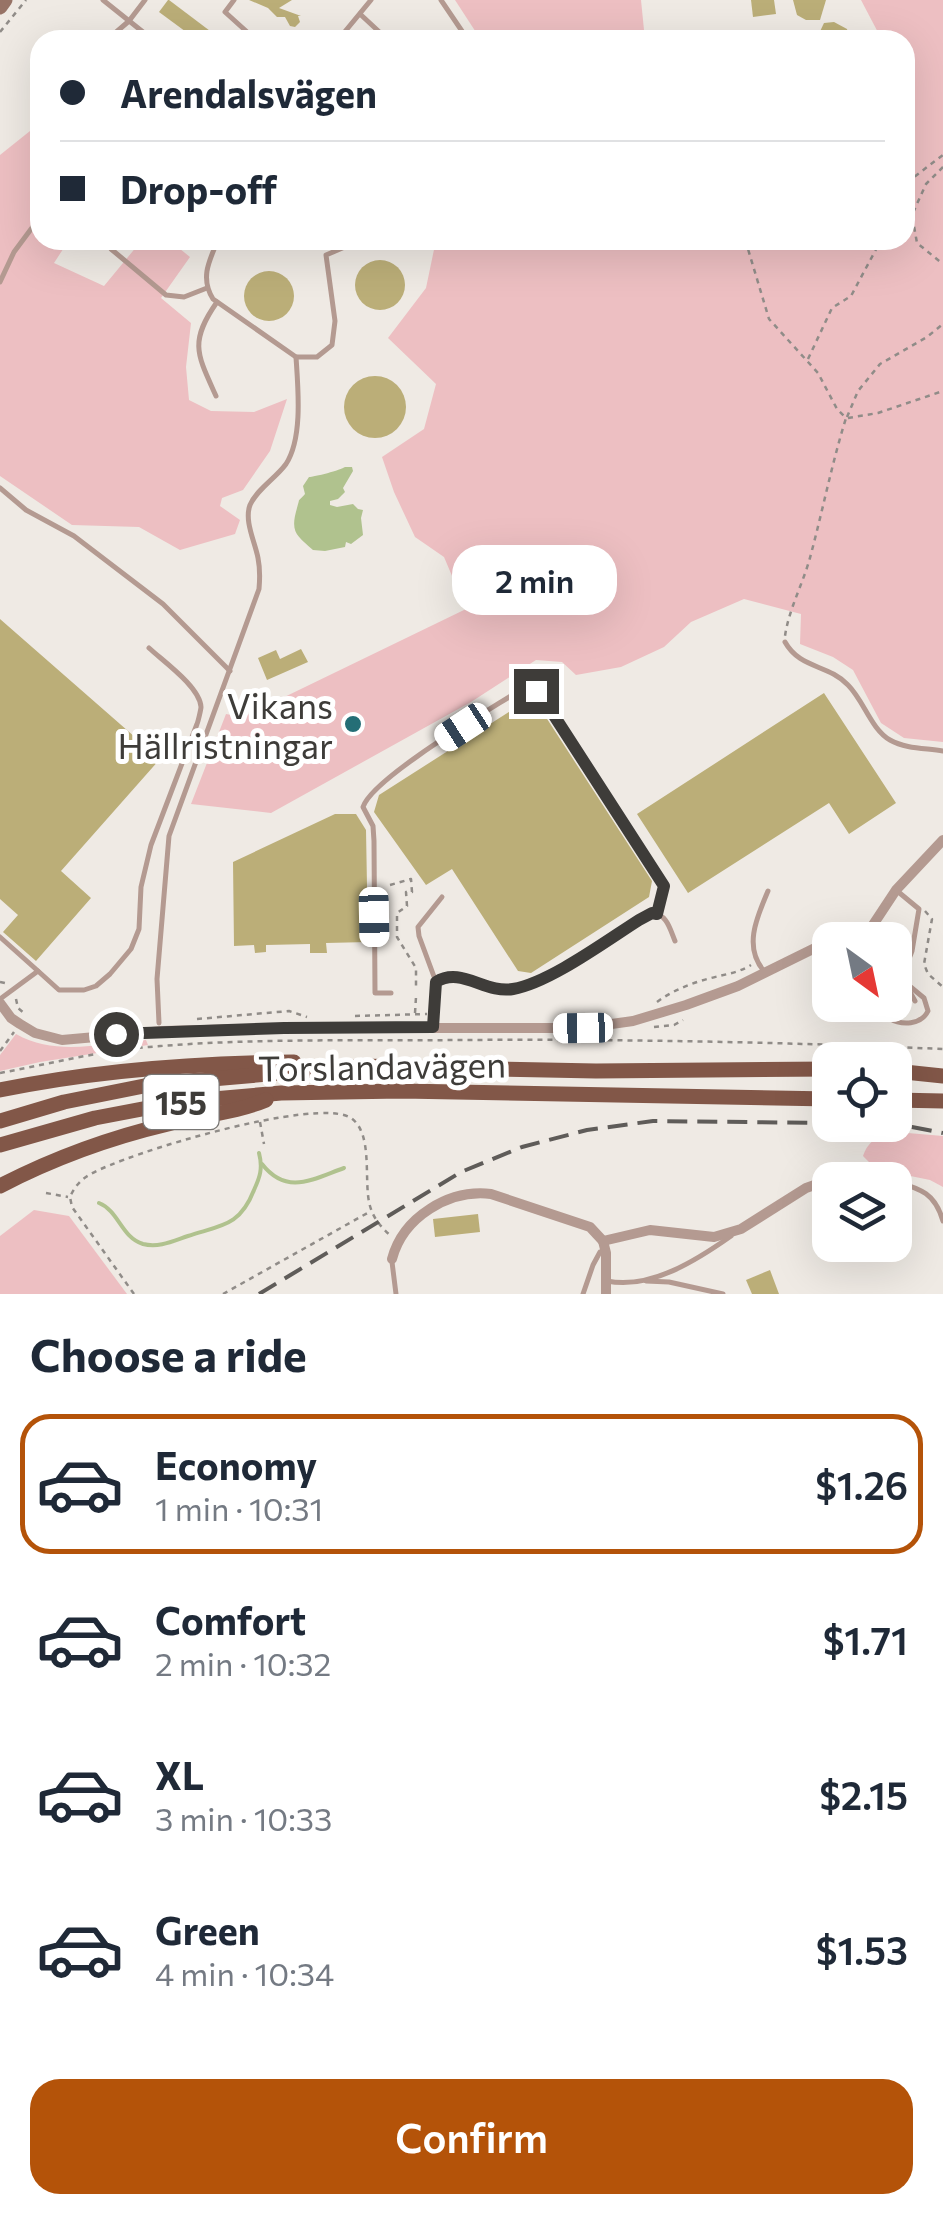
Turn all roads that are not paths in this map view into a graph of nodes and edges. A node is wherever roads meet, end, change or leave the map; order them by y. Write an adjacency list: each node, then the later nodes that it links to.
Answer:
1 (6, 0): 7 (street)
2 (103, 0): 9 (lane)
3 (145, 0): 9 (lane)
4 (234, 0): 12 (lane)
5 (371, 0): 8 (lane)
6 (441, 0): 15 (lane)
7 (0, 7)
8 (360, 14): 13 (lane); 14 (lane)
9 (129, 21): 10 (lane); 11 (lane)
10 (119, 30)
11 (140, 30)
12 (245, 30)
13 (346, 30)
14 (377, 30)
15 (463, 30)
16 (30, 230): 20 (lane)
17 (112, 250): 21 (lane)
18 (214, 250): 21 (lane)
19 (336, 250): 23 (lane)
20 (0, 282)
21 (207, 288): 22 (lane)
22 (217, 302): 23 (lane); 24 (lane)
23 (296, 357): 28 (lane)
24 (216, 396)
25 (0, 488): 28 (lane)
26 (785, 642): 29 (lane)
27 (149, 648): 40 (lane)
28 (230, 671): 52 (lane)
29 (943, 751)
30 (943, 840): 31 (street)
31 (896, 890): 35 (street); 39 (lane)
32 (768, 891): 41 (lane)
33 (442, 897): 42 (lane)
34 (657, 914): 37 (lane); 42 (lane); 44 (lane)
35 (875, 922)
36 (0, 937): 40 (lane)
37 (675, 941)
38 (812, 950): 41 (street)
39 (912, 951)
40 (38, 971): 47 (lane)
41 (766, 974): 53 (street)
42 (436, 982): 53 (lane)
43 (912, 987): 50 (lane)
44 (391, 992)
45 (912, 997): 46 (lane)
46 (915, 1001)
47 (1, 1004): 53 (street)
48 (914, 1013): 50 (lane)
49 (896, 1022): 51 (lane)
50 (914, 1022): 51 (lane)
51 (904, 1023)
52 (159, 1024)
53 (433, 1027)
54 (361, 1066): 55 (main road, Torslandavägen / 155); 58 (main road); 63 (main road, Torslandavägen / 155)
55 (812, 1069)
56 (912, 1073): 57 (main road)
57 (943, 1076)
58 (0, 1090)
59 (281, 1094): 60 (main road, Torslandavägen / 155); 64 (main road, Torslandavägen / 155); 65 (main road)
60 (812, 1099)
61 (912, 1100): 62 (main road)
62 (943, 1101)
63 (0, 1121)
64 (0, 1145)
65 (0, 1186)
66 (812, 1186): 69 (street)
67 (912, 1186): 68 (lane)
68 (943, 1221)
69 (741, 1229): 70 (street); 73 (lane)
70 (603, 1241): 71 (street); 72 (street)
71 (606, 1253): 74 (street); 77 (lane)
72 (392, 1259): 76 (lane)
73 (638, 1280): 74 (lane); 75 (lane)
74 (606, 1281): 78 (street)
75 (692, 1290): 79 (lane)
76 (396, 1294)
77 (583, 1294)
78 (606, 1294)
79 (723, 1294)

